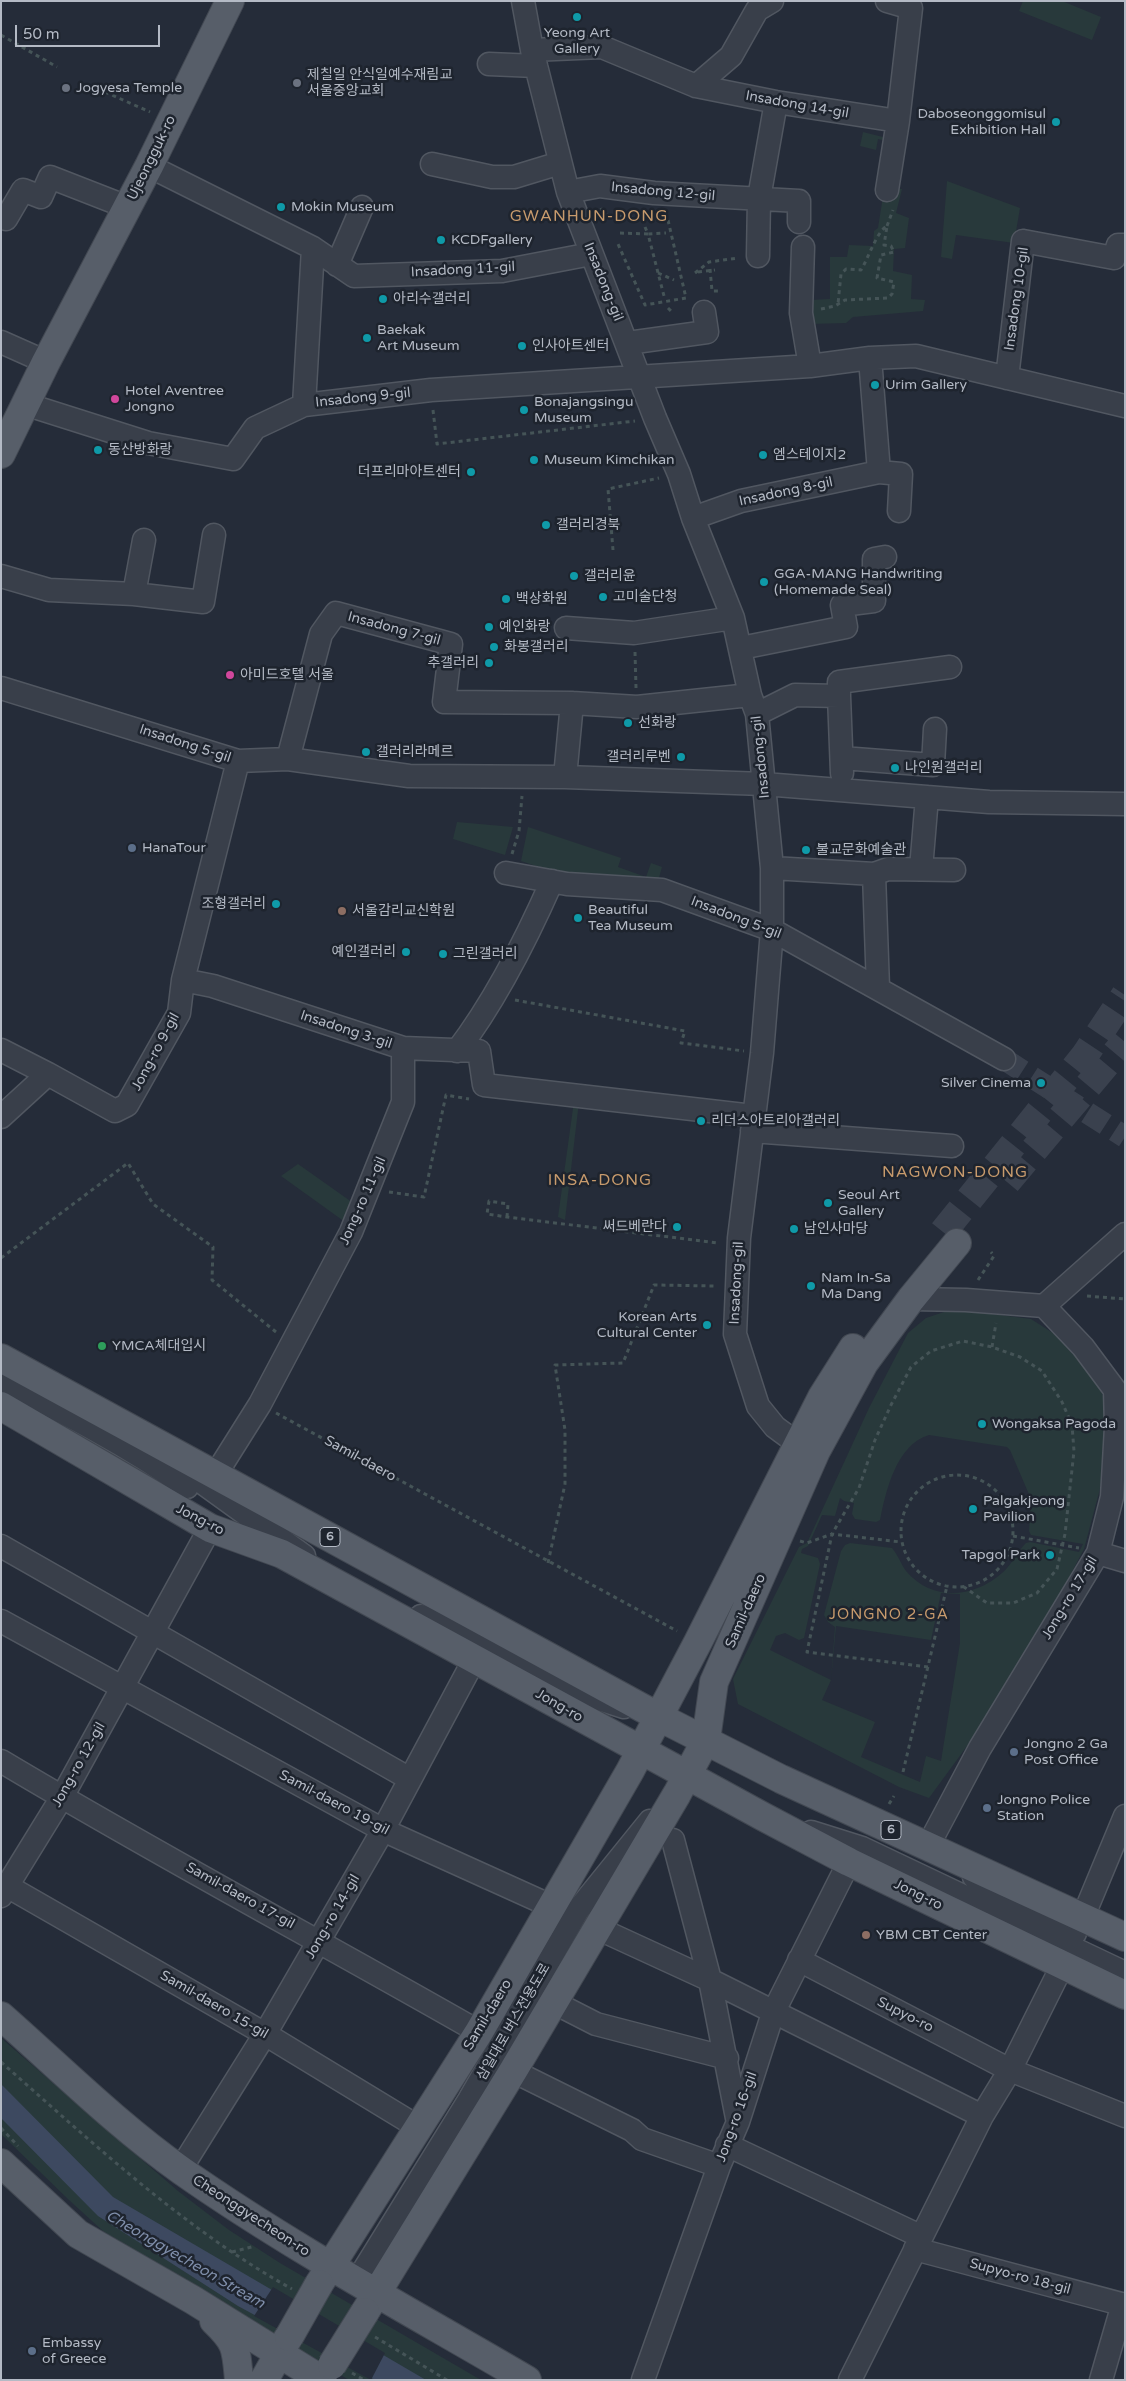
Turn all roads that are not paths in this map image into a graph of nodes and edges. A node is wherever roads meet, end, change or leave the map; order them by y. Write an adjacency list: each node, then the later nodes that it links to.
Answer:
1 (230, 1): 12 (main road, Ujeongguk-ro)
2 (523, 1): 5 (street, Insadong-gil)
3 (772, 1): 7 (street)
4 (887, 1): 9 (street)
5 (534, 58): 6 (street, Insadong 14-gil); 7 (street, Insadong 14-gil); 10 (street, Insadong-gil)
6 (490, 64)
7 (696, 86): 8 (street, Insadong 14-gil)
8 (776, 102): 9 (street, Insadong 14-gil); 15 (street)
9 (898, 121): 13 (street)
10 (560, 163): 11 (street); 14 (street, Insadong-gil)
11 (432, 164)
12 (149, 166): 17 (main road, Ujeongguk-ro); 22 (street, Insadong 11-gil)
13 (887, 190)
14 (568, 192): 15 (street, Insadong 12-gil); 23 (street, Insadong-gil)
15 (759, 198): 19 (street, Insadong 12-gil); 24 (street)
16 (362, 207): 25 (street)
17 (128, 208): 18 (street, Ujeongguk-ro); 30 (main road, Ujeongguk-ro)
18 (1, 217)
19 (799, 222)
20 (1125, 245): 33 (street, Insadong 10-gil)
21 (803, 246): 31 (street)
22 (313, 248): 25 (street, Insadong 11-gil); 35 (street)
23 (591, 254): 25 (street, Insadong 11-gil); 28 (street, Insadong-gil)
24 (758, 256)
25 (338, 264)
26 (704, 312): 28 (street)
27 (1, 342): 30 (street)
28 (628, 343): 32 (street, Insadong-gil)
29 (870, 358): 31 (street); 33 (street); 38 (street)
30 (46, 362): 34 (main road, Ujeongguk-ro)
31 (810, 366): 32 (street)
32 (639, 376): 35 (street, Insadong 9-gil); 40 (street, Insadong-gil)
33 (1007, 378): 36 (street)
34 (25, 404): 35 (street, Insadong 9-gil); 37 (main road, Ujeongguk-ro)
35 (304, 405)
36 (1125, 406)
37 (1, 454)
38 (879, 472): 39 (street, Insadong 8-gil); 40 (street, Insadong 8-gil)
39 (899, 511)
40 (693, 518): 46 (street, Insadong-gil)
41 (214, 535): 45 (street)
42 (144, 540): 45 (street)
43 (884, 557): 48 (street)
44 (1, 576): 45 (street)
45 (134, 594)
46 (733, 618): 47 (street); 48 (street, Insadong-gil)
47 (566, 628)
48 (741, 648): 53 (street, Insadong-gil)
49 (950, 667): 51 (street)
50 (1, 688): 57 (street, Insadong 5-gil)
51 (839, 696): 53 (street); 55 (street)
52 (572, 702): 53 (street, Insadong 7-gil); 56 (street, Insadong 7-gil); 58 (street)
53 (754, 704): 59 (street, Insadong-gil)
54 (935, 729): 55 (street)
55 (842, 758): 60 (street)
56 (288, 759): 57 (street, Insadong 5-gil); 58 (street, Insadong 5-gil)
57 (238, 761): 70 (street, Jong-ro 9-gil)
58 (565, 777): 59 (street, Insadong 5-gil)
59 (764, 784): 60 (street, Insadong 5-gil); 63 (street, Insadong-gil)
60 (842, 790): 61 (street, Insadong 5-gil)
61 (927, 797): 62 (street, Insadong 5-gil); 64 (street)
62 (1125, 804)
63 (772, 868): 67 (street); 69 (street, Insadong-gil)
64 (921, 869): 65 (street); 67 (street)
65 (954, 870)
66 (506, 873): 68 (street, Insadong 5-gil)
67 (874, 874): 71 (street)
68 (552, 881): 69 (street, Insadong 5-gil); 74 (street)
69 (772, 930): 71 (street, Insadong 5-gil); 78 (street, Insadong-gil)
70 (183, 980): 72 (street, Insadong 3-gil); 76 (street, Jong-ro 9-gil)
71 (878, 988): 75 (street, Insadong 5-gil)
72 (403, 1048): 74 (street, Insadong 3-gil); 88 (street, Jong-ro 11-gil)
73 (1, 1050): 76 (street)
74 (457, 1051): 78 (street, Insadong 3-gil)
75 (1004, 1060)
76 (48, 1074): 77 (street)
77 (1, 1117)
78 (753, 1123): 79 (street); 87 (street, Insadong-gil)
79 (952, 1146)
80 (1125, 1234): 82 (street)
81 (911, 1299): 82 (street); 87 (main road, Samil-daero); 99 (main road, Samil-daero)
82 (1044, 1306): 91 (street, Jong-ro 17-gil)
83 (1, 1358): 86 (main road, 6)
84 (1, 1382): 92 (street)
85 (1, 1406): 89 (main road, Jong-ro)
86 (126, 1426): 88 (main road, 6); 98 (street)
87 (798, 1444): 98 (main road, Samil-daero)
88 (216, 1474): 98 (main road, 6)
89 (210, 1528): 92 (main road, Jong-ro); 95 (street, Jong-ro 12-gil)
90 (1, 1546): 95 (street)
91 (1091, 1551): 93 (street); 110 (street, Jong-ro 17-gil)
92 (282, 1554): 96 (main road, Jong-ro)
93 (1125, 1561)
94 (1, 1621): 97 (street, Samil-daero 19-gil)
95 (153, 1631): 97 (street, Jong-ro 12-gil); 103 (street)
96 (475, 1658): 100 (main road, Jong-ro); 103 (street, Jong-ro 14-gil)
97 (122, 1688): 104 (street, Jong-ro 12-gil); 107 (street, Samil-daero 19-gil)
98 (659, 1718): 99 (main road, 6); 100 (main road, Samil-daero)
99 (706, 1740): 102 (main road, Samil-daero); 110 (main road, 6)
100 (641, 1751): 102 (main road, Jong-ro); 112 (main road, Samil-daero)
101 (1, 1761): 104 (street, Samil-daero 17-gil)
102 (688, 1774): 105 (main road, Jong-ro); 116 (main road, Samil-daero); 142 (street, 삼일대로 버스전용도로)
103 (410, 1779): 107 (street, Jong-ro 14-gil)
104 (62, 1797): 113 (street, Jong-ro 12-gil); 118 (street, Samil-daero 17-gil)
105 (762, 1816): 111 (main road, Jong-ro); 122 (street)
106 (1125, 1816): 109 (street)
107 (383, 1830): 114 (street, Samil-daero 19-gil); 118 (street, Jong-ro 14-gil)
108 (673, 1840): 123 (street)
109 (1121, 1841): 115 (street)
110 (932, 1848): 115 (main road, 6); 119 (street)
111 (849, 1862): 120 (street, Jong-ro 16-gil); 121 (main road, Jong-ro)
112 (570, 1874): 114 (main road, Samil-daero); 142 (street)
113 (4, 1891): 129 (street, Samil-daero 15-gil)
114 (551, 1906): 128 (main road, Samil-daero)
115 (1083, 1917): 117 (main road, 6)
116 (597, 1928): 123 (street); 125 (main road, Samil-daero)
117 (1125, 1936)
118 (320, 1940): 128 (street, Samil-daero 17-gil); 129 (street, Jong-ro 14-gil)
119 (1125, 1959)
120 (799, 1960): 126 (street, Jong-ro 16-gil); 131 (street, Supyo-ro)
121 (1062, 1966): 124 (main road, Jong-ro); 131 (street)
122 (1125, 1973)
123 (710, 1980): 126 (street); 130 (street)
124 (1125, 1995)
125 (553, 2002): 130 (street); 132 (main road, Samil-daero)
126 (773, 2013): 133 (street); 135 (street, Jong-ro 16-gil)
127 (1, 2016): 140 (main road, Cheonggyecheon-ro)
128 (479, 2032): 136 (main road, Samil-daero)
129 (265, 2034): 136 (street, Samil-daero 15-gil); 140 (street, Jong-ro 14-gil)
130 (727, 2058): 135 (street)
131 (1010, 2070): 133 (street); 134 (street, Supyo-ro)
132 (513, 2072): 139 (street); 142 (main road, Samil-daero)
133 (982, 2116): 141 (street)
134 (1125, 2116)
135 (738, 2122): 137 (street, Jong-ro 16-gil)
136 (418, 2127): 142 (main road, Samil-daero)
137 (727, 2144): 139 (street, Jong-ro 16-gil); 141 (street)
138 (1, 2163): 143 (main road)
139 (719, 2166): 150 (street, Jong-ro 16-gil)
140 (180, 2170): 142 (main road, Cheonggyecheon-ro)
141 (918, 2242): 144 (street, Supyo-ro 18-gil); 151 (street)
142 (345, 2292): 145 (main road, Samil-daero, bridge); 146 (main road, Samil-daero, bridge); 149 (main road, Cheonggyecheon-ro)
143 (193, 2300): 145 (main road); 147 (main road)
144 (1124, 2305): 152 (street)
145 (284, 2345): 146 (main road); 148 (main road, Samil-daero)
146 (326, 2375)
147 (239, 2380)
148 (264, 2380)
149 (527, 2380)
150 (644, 2380)
151 (850, 2380)
152 (1101, 2380)

